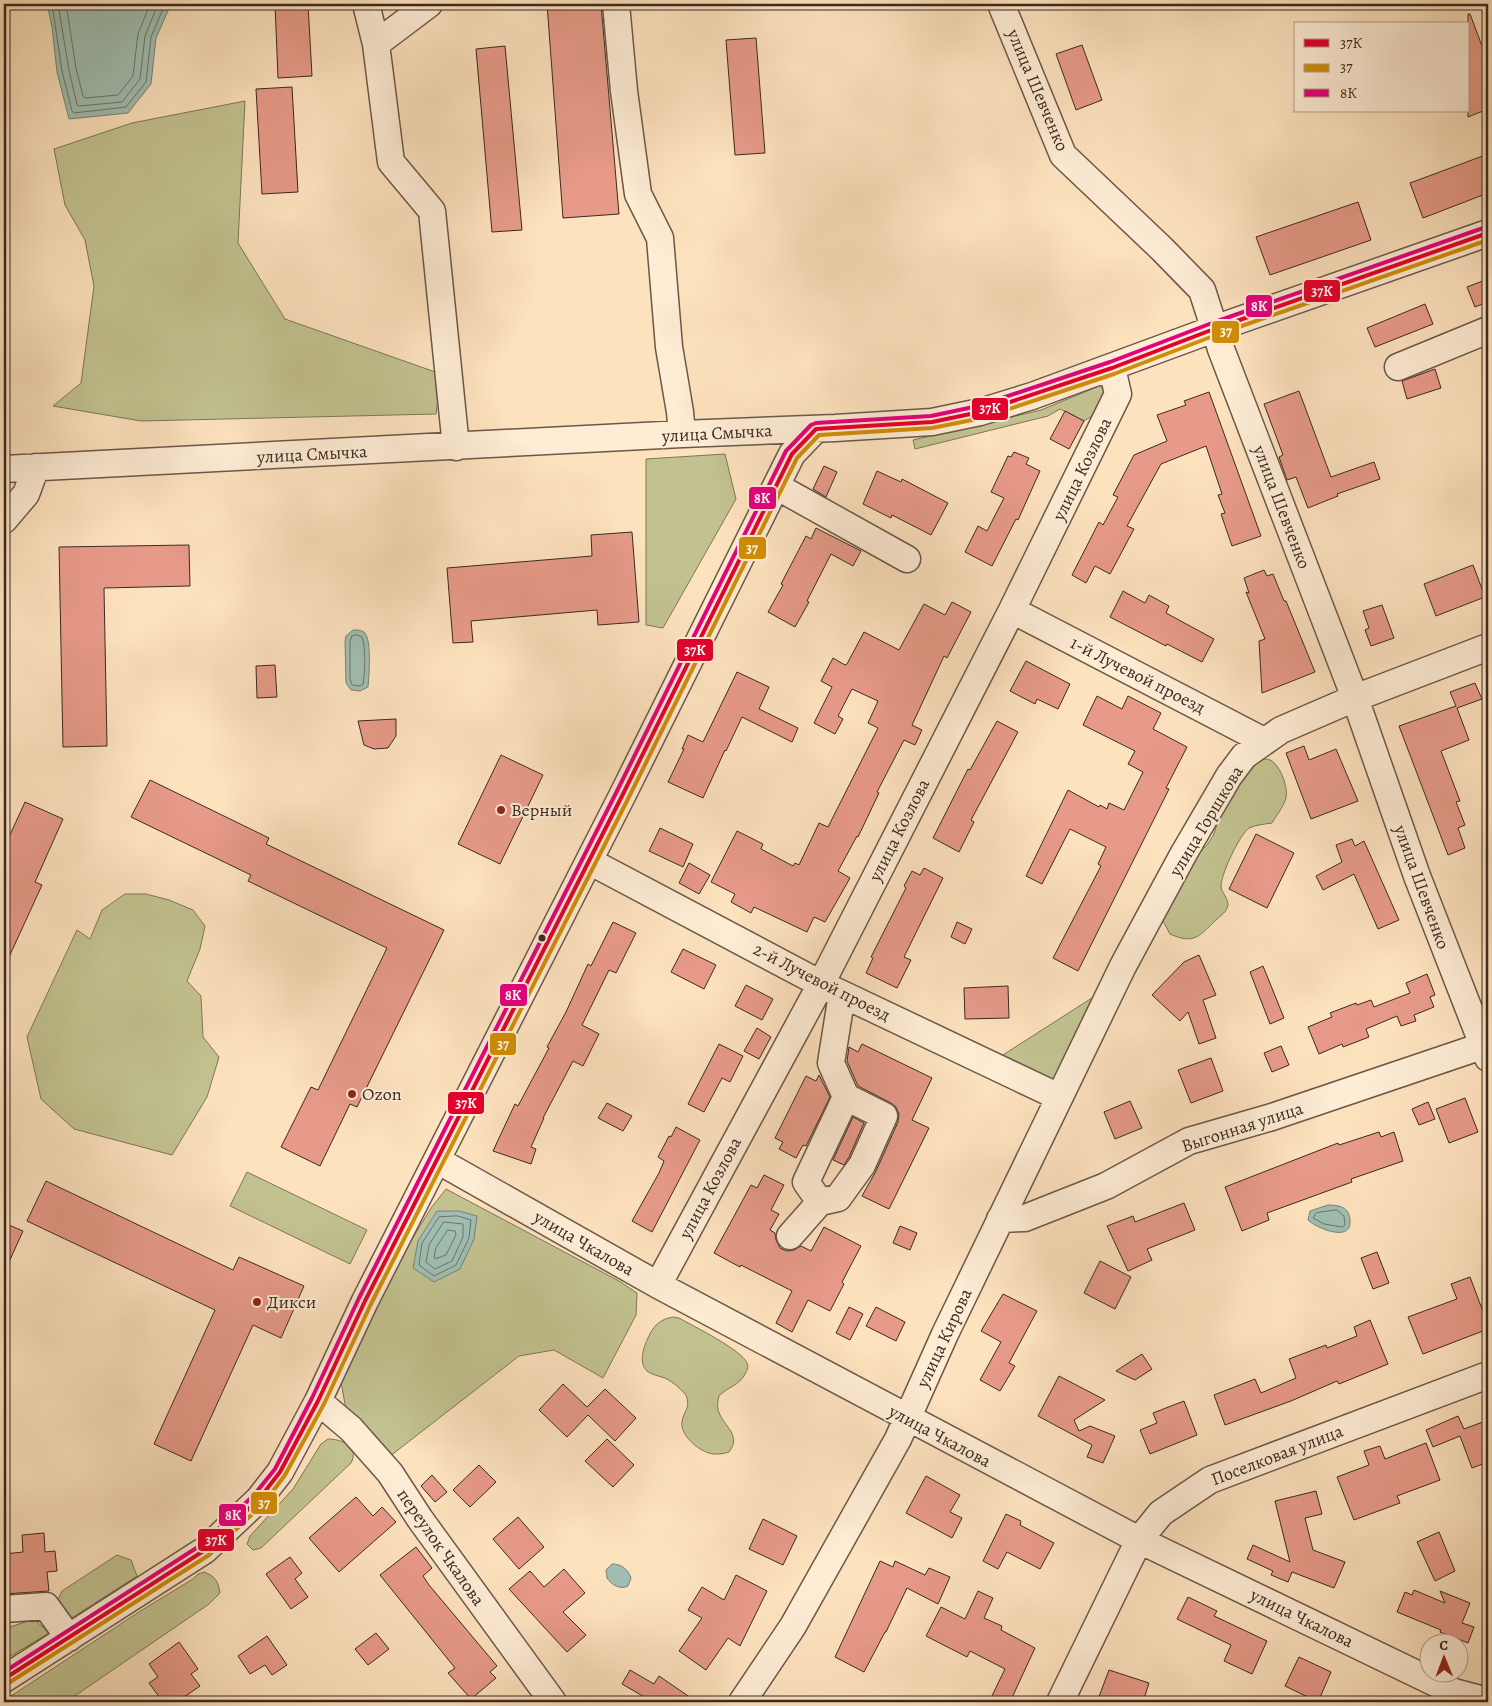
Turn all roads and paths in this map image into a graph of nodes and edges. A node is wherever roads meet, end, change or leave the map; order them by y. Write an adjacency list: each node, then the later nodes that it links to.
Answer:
1 (366, 4): 5 (street)
2 (429, 4): 5 (street)
3 (616, 4): 12 (street)
4 (1001, 4): 7 (street, улица Шевченко)
5 (376, 44): 13 (street)
6 (1488, 233): 7 (street, улица Смычка)
7 (1214, 329): 10 (street, улица Смычка); 21 (street, улица Шевченко)
8 (1488, 330): 9 (street)
9 (1398, 366)
10 (1112, 368): 11 (street, улица Смычка); 19 (street, улица Козлова)
11 (816, 429): 12 (street, улица Смычка); 16 (street)
12 (682, 434): 13 (street, улица Смычка)
13 (456, 447): 14 (street, улица Смычка)
14 (36, 467): 15 (street, улица Смычка); 17 (street)
15 (4, 469)
16 (776, 486): 18 (street); 23 (street)
17 (4, 520)
18 (907, 559)
19 (1012, 610): 22 (street, 1-й Лучевой проезд); 24 (street, улица Козлова)
20 (1488, 647): 21 (street, улица Горшкова)
21 (1355, 698): 22 (street, улица Горшкова); 25 (street, улица Шевченко)
22 (1264, 741): 27 (street, улица Горшкова)
23 (589, 861): 24 (street, 2-й Лучевой проезд); 28 (street)
24 (832, 989): 26 (street); 27 (street, 2-й Лучевой проезд); 32 (street, улица Козлова)
25 (1487, 1049): 30 (street, Выгонная улица)
26 (846, 1097): 29 (street); 29 (street)
27 (1059, 1097): 30 (street, улица Кирова)
28 (437, 1160): 32 (street, улица Чкалова); 34 (street)
29 (820, 1202): 31 (street)
30 (1000, 1219): 35 (street, улица Кирова)
31 (790, 1236)
32 (658, 1285): 35 (street, улица Чкалова)
33 (1488, 1375): 36 (street, Поселковая улица)
34 (318, 1401): 38 (street); 41 (street, переулок Чкалова)
35 (908, 1419): 36 (street, улица Чкалова); 42 (street, улица Кирова)
36 (1139, 1540): 40 (street, улица Чкалова); 43 (street, Поселковая улица)
37 (4, 1609): 38 (street)
38 (69, 1638): 39 (street)
39 (4, 1680)
40 (1488, 1701)
41 (553, 1702)
42 (742, 1702)
43 (1060, 1702)

